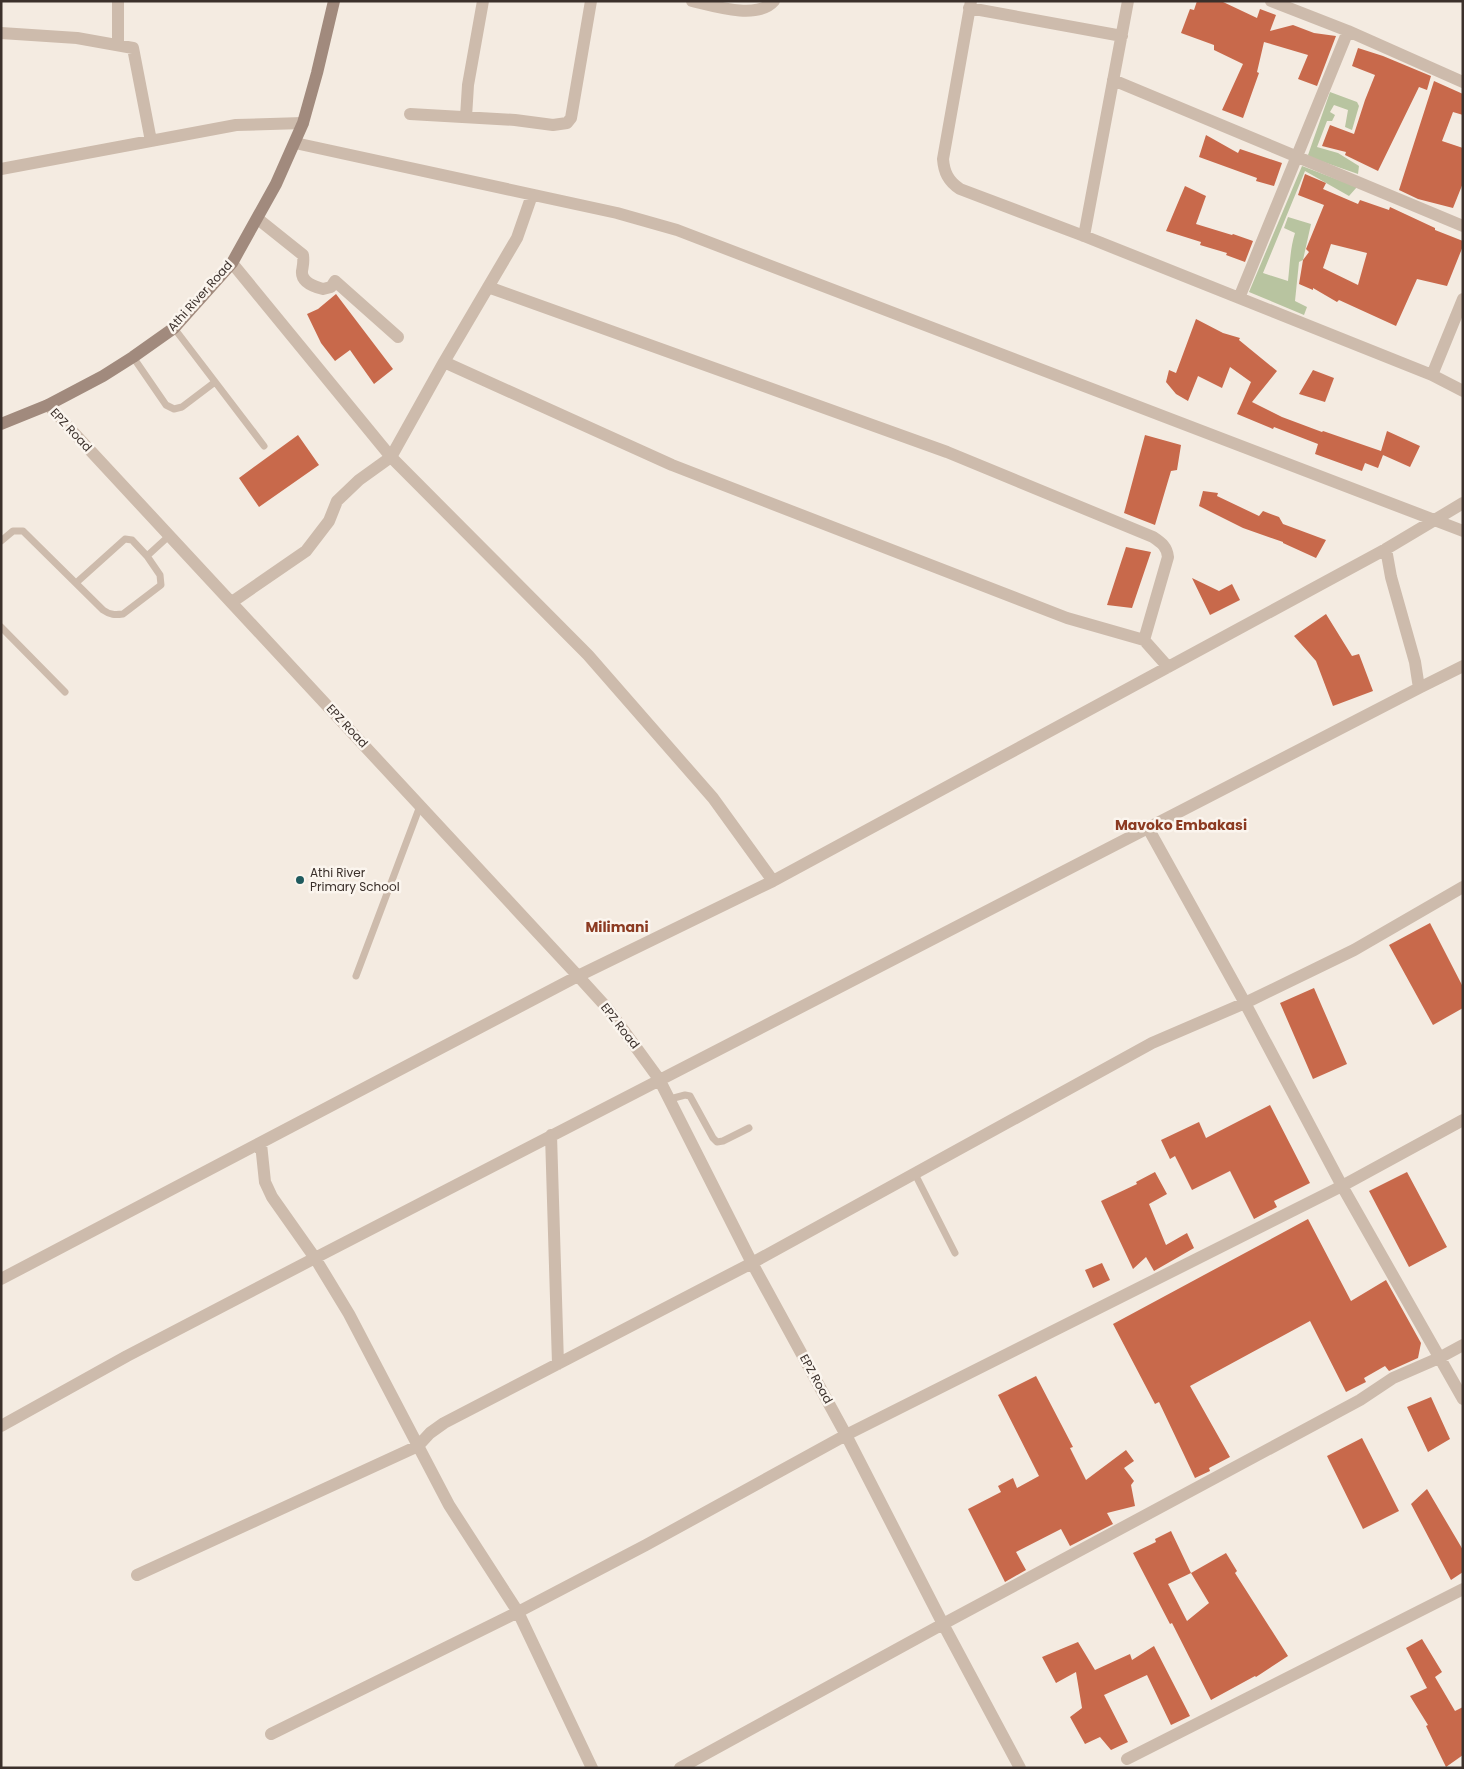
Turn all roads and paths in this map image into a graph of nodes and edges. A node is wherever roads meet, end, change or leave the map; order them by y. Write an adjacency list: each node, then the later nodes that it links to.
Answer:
1 (118, 1): 13 (street)
2 (334, 1): 18 (main road, Athi River Road)
3 (483, 1): 17 (street)
4 (591, 1): 17 (street)
5 (692, 1): 6 (street)
6 (774, 1)
7 (1128, 1): 12 (street)
8 (1271, 1): 10 (street)
9 (970, 4): 12 (street); 26 (street)
10 (1348, 31): 15 (street); 21 (street)
11 (1, 33): 13 (street)
12 (1122, 36): 14 (street)
13 (118, 45): 19 (street)
14 (1113, 80): 21 (street); 26 (street)
15 (1463, 82)
16 (410, 114): 17 (street)
17 (466, 117)
18 (303, 123): 19 (street); 20 (main road, Athi River Road)
19 (151, 141): 22 (street)
20 (295, 143): 23 (street); 24 (main road, Athi River Road)
21 (1297, 156): 25 (street); 29 (street)
22 (1, 169)
23 (532, 195): 28 (street); 43 (street)
24 (258, 219): 27 (main road, Athi River Road); 32 (street)
25 (1463, 226)
26 (1084, 236): 29 (street)
27 (232, 263): 31 (main road, Athi River Road); 41 (street)
28 (488, 287): 34 (street); 52 (street)
29 (1239, 298): 35 (street)
30 (1463, 300): 35 (street)
31 (174, 328): 33 (main road, Athi River Road); 36 (lane)
32 (398, 337)
33 (133, 357): 36 (lane); 38 (main road, Athi River Road)
34 (444, 362): 41 (street); 52 (street)
35 (1432, 375): 37 (street)
36 (214, 382): 40 (lane)
37 (1463, 391)
38 (48, 405): 39 (main road, Athi River Road); 45 (street, EPZ Road)
39 (1, 424)
40 (264, 446)
41 (391, 457): 50 (street); 59 (street)
42 (1463, 503): 43 (street)
43 (1436, 520): 44 (street); 47 (street)
44 (1463, 531)
45 (170, 535): 48 (lane); 50 (street, EPZ Road)
46 (1, 541): 49 (lane)
47 (1386, 549): 54 (street); 55 (street)
48 (147, 556): 49 (lane); 49 (lane)
49 (76, 583)
50 (232, 602): 57 (street, EPZ Road)
51 (1, 627): 56 (lane)
52 (1144, 640): 54 (street)
53 (1463, 666): 55 (street)
54 (1168, 667): 59 (street)
55 (1419, 688): 58 (street)
56 (65, 692)
57 (420, 805): 61 (lane); 62 (street, EPZ Road)
58 (1148, 828): 63 (street); 64 (street)
59 (773, 881): 62 (street)
60 (1463, 887): 63 (street)
61 (356, 976)
62 (578, 976): 64 (street, EPZ Road); 69 (street)
63 (1245, 1003): 70 (street); 71 (street)
64 (659, 1079): 65 (street, EPZ Road); 68 (street)
65 (670, 1099): 67 (lane); 74 (street, EPZ Road)
66 (1463, 1120): 71 (street)
67 (748, 1128)
68 (551, 1135): 73 (street); 78 (street)
69 (261, 1144): 73 (street); 75 (street)
70 (915, 1174): 72 (lane); 74 (street)
71 (1342, 1186): 77 (street); 81 (street)
72 (955, 1253)
73 (314, 1258): 80 (street); 82 (street)
74 (752, 1263): 78 (street); 81 (street, EPZ Road)
75 (1, 1279)
76 (1463, 1345): 77 (street)
77 (1439, 1358): 79 (street); 86 (street)
78 (558, 1364): 82 (street)
79 (1463, 1399)
80 (1, 1426)
81 (846, 1435): 85 (street); 86 (street, EPZ Road)
82 (418, 1446): 83 (street); 85 (street)
83 (137, 1575)
84 (1463, 1589): 88 (street)
85 (518, 1612): 87 (street); 89 (street)
86 (943, 1624): 90 (street); 91 (street, EPZ Road)
87 (271, 1734)
88 (1128, 1759)
89 (592, 1768)
90 (680, 1768)
91 (1020, 1768)

